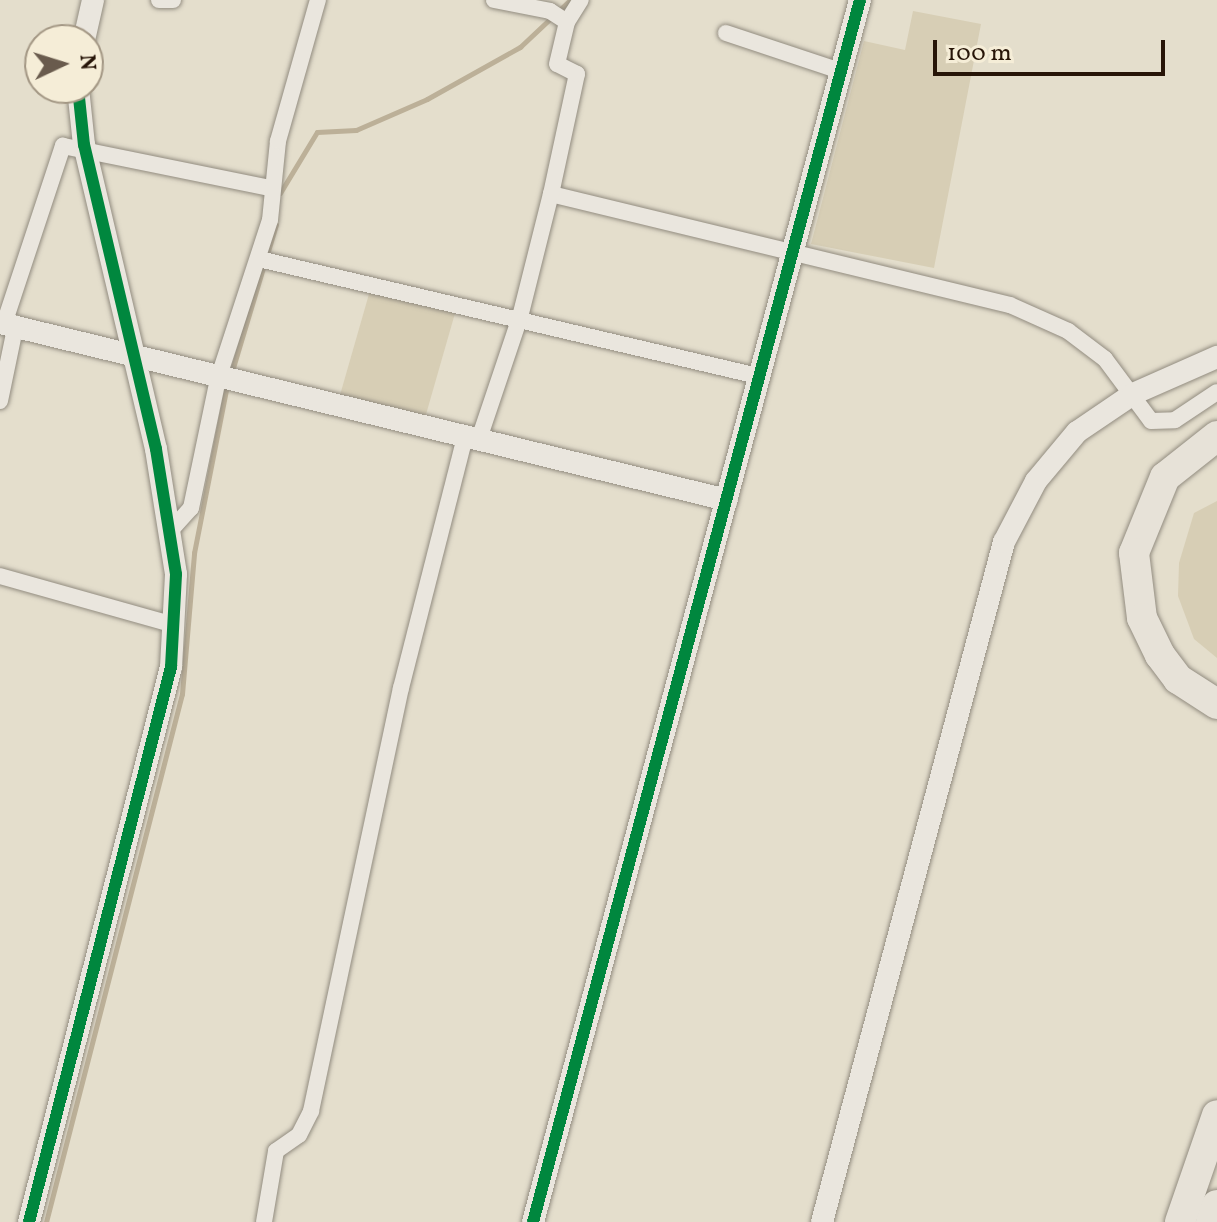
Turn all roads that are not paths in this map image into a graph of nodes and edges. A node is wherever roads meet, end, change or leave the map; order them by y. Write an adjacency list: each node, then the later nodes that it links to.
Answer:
1 (93, 0): 9 (street)
2 (159, 0): 3 (street)
3 (173, 0)
4 (318, 0): 14 (street)
5 (494, 0): 8 (street)
6 (581, 0): 8 (street)
7 (860, 0): 11 (street)
8 (567, 22): 15 (street)
9 (88, 24)
10 (726, 33): 11 (street)
11 (843, 72): 16 (street)
12 (80, 104): 13 (street)
13 (84, 145): 14 (street); 19 (street); 21 (street)
14 (269, 188): 17 (street)
15 (551, 194): 16 (street); 18 (street)
16 (794, 256): 22 (street); 25 (street)
17 (259, 259): 18 (street); 23 (street)
18 (520, 317): 22 (street); 28 (street)
19 (7, 324): 21 (street); 26 (street)
20 (1217, 357): 25 (street)
21 (133, 358): 23 (street); 31 (street)
22 (762, 377): 30 (street)
23 (218, 379): 28 (street); 31 (street)
24 (1217, 392): 25 (street)
25 (1133, 394): 41 (street)
26 (0, 401)
27 (1217, 436): 35 (highway)
28 (472, 437): 30 (street); 39 (street)
29 (1217, 457): 34 (highway)
30 (727, 500): 40 (street)
31 (172, 529): 33 (street)
32 (0, 576): 33 (street)
33 (174, 625): 38 (street)
34 (1217, 683)
35 (1217, 704)
36 (1217, 1115): 42 (highway)
37 (1217, 1205): 43 (highway)
38 (29, 1222)
39 (264, 1222)
40 (533, 1222)
41 (822, 1222)
42 (1180, 1222)
43 (1211, 1222)

